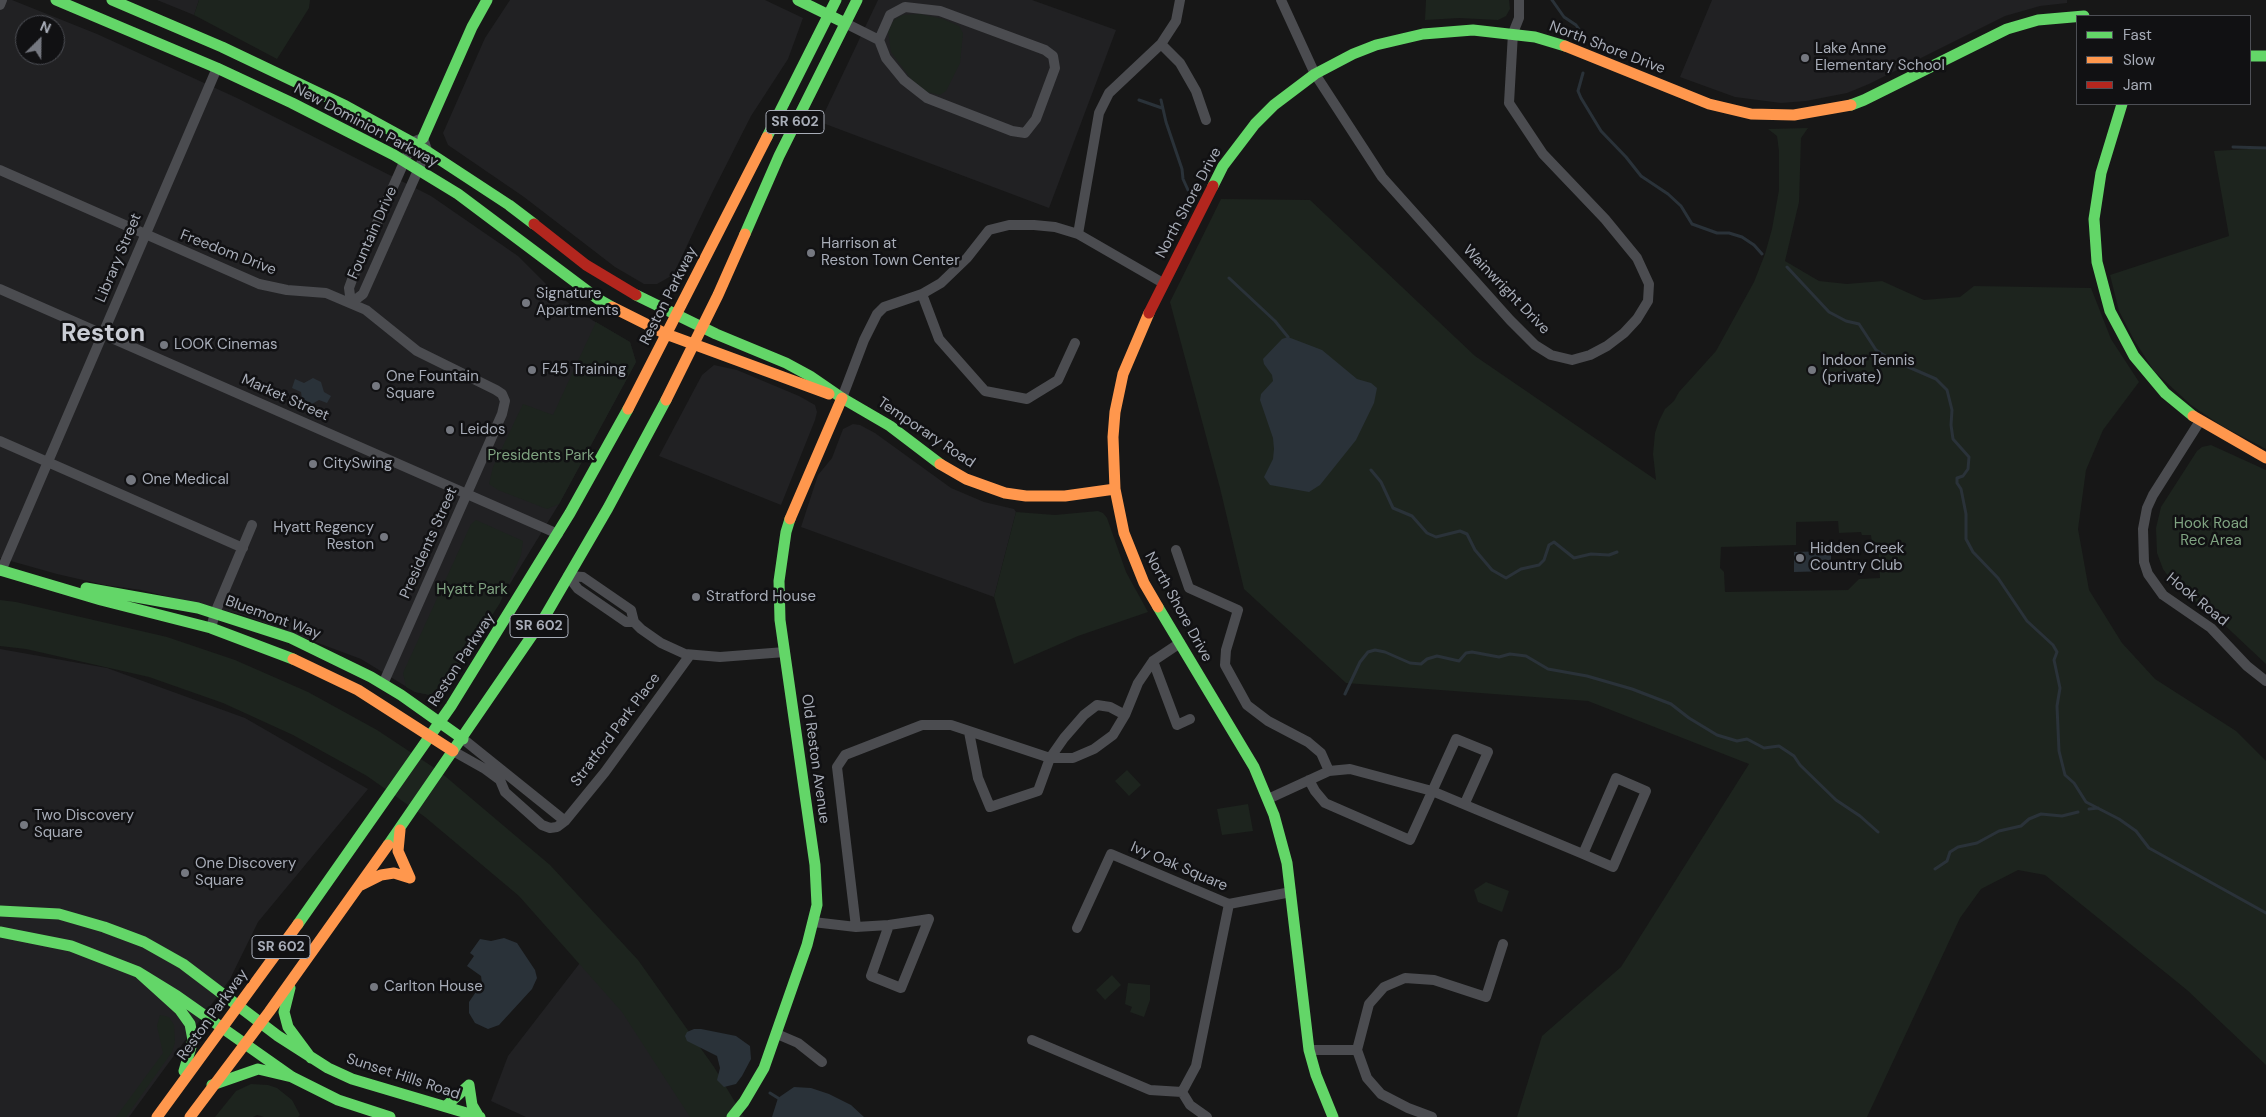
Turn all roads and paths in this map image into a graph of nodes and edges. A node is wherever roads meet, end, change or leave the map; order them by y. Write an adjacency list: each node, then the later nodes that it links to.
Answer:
1 (2, 0): 11 (street)
2 (56, 0): 20 (main road, New Dominion Parkway)
3 (112, 0): 24 (main road, New Dominion Parkway)
4 (487, 0): 24 (main road, Fountain Drive)
5 (798, 0): 12 (main road)
6 (836, 0): 12 (main road, Reston Parkway / SR 602)
7 (857, 0): 14 (main road, SR 602)
8 (1180, 0): 17 (street)
9 (1281, 0): 21 (street, Wainwright Drive)
10 (1519, 0): 15 (street, Wainwright Drive)
11 (0, 5)
12 (829, 15): 14 (main road); 35 (main road, Reston Parkway / SR 602)
13 (2076, 17): 15 (main road, North Shore Drive)
14 (845, 23): 16 (street); 36 (main road, SR 602)
15 (1513, 33): 21 (main road, North Shore Drive); 21 (street, Wainwright Drive)
16 (879, 40): 16 (street)
17 (1161, 44): 23 (street); 29 (street)
18 (2251, 56): 19 (main road)
19 (2266, 56)
20 (217, 68): 26 (main road, New Dominion Parkway); 30 (street, Library Street)
21 (1315, 74): 31 (main road, North Shore Drive)
22 (2122, 105): 43 (main road)
23 (1206, 120)
24 (418, 140): 25 (main road, New Dominion Parkway); 26 (street, Fountain Drive)
25 (427, 150): 27 (street, Fountain Drive); 35 (main road, New Dominion Parkway)
26 (404, 160): 27 (main road, New Dominion Parkway); 34 (street, Fountain Drive)
27 (418, 169): 34 (street, Fountain Drive); 38 (main road, New Dominion Parkway)
28 (0, 170): 30 (street, Freedom Drive)
29 (1078, 234): 31 (street); 33 (street)
30 (145, 236): 34 (street, Freedom Drive); 37 (street, Library Street)
31 (1163, 283): 47 (main road, North Shore Drive)
32 (0, 289): 37 (street, Market Street)
33 (922, 294): 39 (street); 41 (street)
34 (350, 303): 42 (street, Freedom Drive)
35 (676, 315): 36 (main road, New Dominion Parkway); 38 (main road, Reston Parkway / SR 602)
36 (702, 327): 40 (main road, SR 602); 41 (main road, Temporary Road)
37 (103, 334): 46 (street, Library Street); 48 (street, Market Street)
38 (666, 334): 40 (main road, New Dominion Parkway); 50 (main road, Reston Parkway / SR 602)
39 (1076, 343)
40 (694, 344): 41 (main road, Temporary Road); 54 (main road, SR 602)
41 (842, 398): 47 (main road, Temporary Road); 59 (main road, Old Reston Avenue)
42 (502, 414): 48 (street, Presidents Street)
43 (2200, 421): 45 (main road); 62 (street, Hook Road)
44 (0, 441): 46 (street)
45 (2266, 458)
46 (48, 462): 51 (street); 53 (street, Library Street)
47 (1114, 489): 58 (main road, North Shore Drive)
48 (466, 494): 50 (street, Market Street); 63 (street, Presidents Street)
49 (252, 525): 51 (street)
50 (558, 534): 66 (main road, Reston Parkway / SR 602)
51 (243, 548): 56 (street)
52 (1176, 550): 72 (street)
53 (1, 571): 55 (main road, Bluemont Way)
54 (568, 576): 60 (street); 69 (main road, SR 602)
55 (50, 584): 56 (main road, Bluemont Way); 57 (main road, Bluemont Way)
56 (215, 613): 57 (street); 63 (main road, Bluemont Way)
57 (211, 628): 68 (main road, Bluemont Way)
58 (1180, 643): 61 (street); 75 (main road, North Shore Drive)
59 (785, 652): 60 (street); 84 (main road, Old Reston Avenue)
60 (690, 655): 77 (street, Stratford Park Place)
61 (1153, 661): 64 (street); 65 (street)
62 (2266, 681)
63 (383, 684): 66 (main road, Bluemont Way)
64 (1125, 715): 71 (street); 71 (street)
65 (1190, 719)
66 (439, 722): 68 (main road, Reston Parkway / SR 602); 69 (main road, Bluemont Way)
67 (969, 732): 71 (street); 71 (street); 86 (street)
68 (429, 736): 70 (main road, Bluemont Way); 92 (main road, Reston Parkway / SR 602)
69 (462, 739): 70 (main road, SR 602); 77 (street)
70 (453, 751): 77 (street); 78 (main road, SR 602)
71 (1050, 758)
72 (1329, 771): 73 (street); 74 (street)
73 (1309, 780): 74 (street); 75 (street)
74 (1432, 791): 76 (street); 76 (street)
75 (1268, 799): 81 (main road, North Shore Drive)
76 (1465, 803): 79 (street)
77 (565, 821)
78 (403, 823): 80 (main road, SR 602); 80 (main road)
79 (1583, 854): 79 (street)
80 (358, 887): 91 (main road, SR 602)
81 (1291, 892): 82 (street, Ivy Oak Square); 98 (main road, North Shore Drive)
82 (1228, 904): 87 (street, Ivy Oak Square); 105 (street, Ivy Oak Square)
83 (0, 911): 92 (main road, Sunset Hills Road)
84 (813, 922): 86 (street); 95 (main road, Old Reston Avenue)
85 (888, 925): 85 (street); 86 (street)
86 (856, 927)
87 (1077, 928)
88 (0, 932): 90 (main road)
89 (1503, 944): 99 (street)
90 (138, 972): 94 (main road); 104 (main road)
91 (294, 976): 93 (main road, SR 602); 100 (main road)
92 (238, 1005): 93 (main road, Sunset Hills Road); 94 (main road, Reston Parkway / SR 602)
93 (261, 1023): 97 (main road, SR 602); 100 (main road, Sunset Hills Road)
94 (222, 1027): 97 (main road); 104 (main road, Reston Parkway / SR 602)
95 (777, 1034): 101 (street); 111 (main road, Old Reston Avenue)
96 (1032, 1040): 105 (street)
97 (244, 1044): 102 (main road); 103 (main road, SR 602)
98 (1309, 1050): 99 (street); 113 (main road, North Shore Drive)
99 (1357, 1050): 114 (street)
100 (311, 1058): 106 (main road, Sunset Hills Road)
101 (822, 1062)
102 (292, 1077): 103 (main road); 109 (main road)
103 (212, 1085): 108 (main road, SR 602)
104 (179, 1086): 107 (main road, Reston Parkway / SR 602)
105 (1182, 1092): 112 (street)
106 (446, 1106): 110 (main road, Sunset Hills Road); 110 (main road)
107 (156, 1117)
108 (190, 1117)
109 (390, 1117)
110 (479, 1117)
111 (732, 1117)
112 (1207, 1117)
113 (1333, 1117)
114 (1432, 1117)

